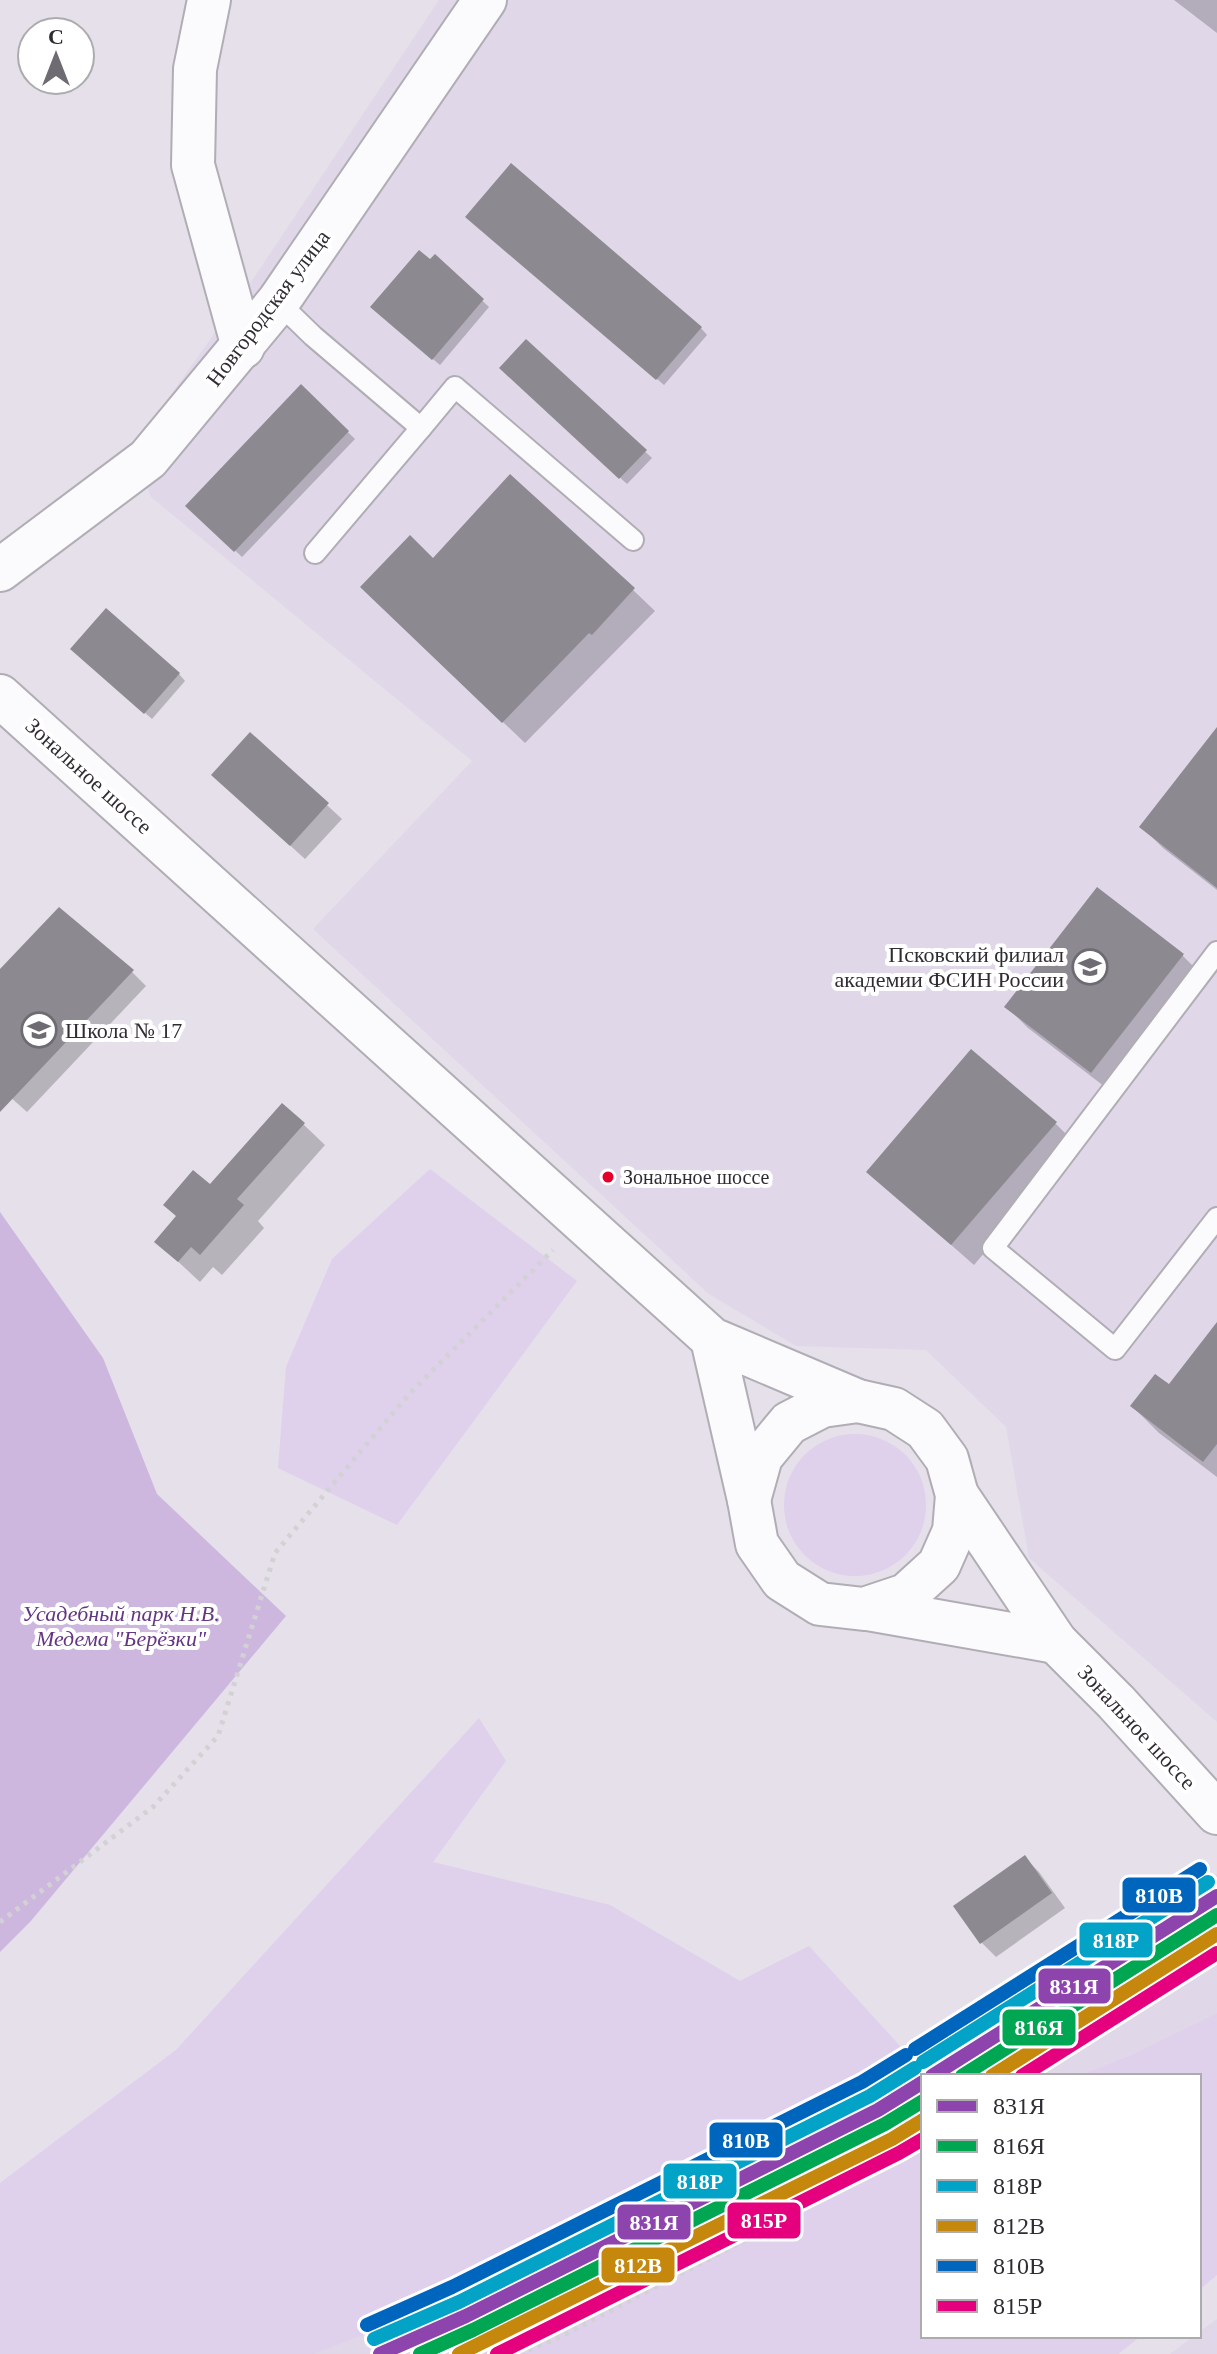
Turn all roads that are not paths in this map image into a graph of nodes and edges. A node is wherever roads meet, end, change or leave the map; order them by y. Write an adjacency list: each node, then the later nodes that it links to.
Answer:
1 (209, 0): 4 (street)
2 (485, 0): 3 (street, Новгородская улица)
3 (278, 302): 4 (street, Новгородская улица); 5 (lane)
4 (243, 347): 8 (street, Новгородская улица)
5 (421, 428): 6 (lane); 7 (lane)
6 (633, 540)
7 (315, 553)
8 (0, 570)
9 (0, 696): 12 (street, Зональное шоссе)
10 (1217, 952): 11 (lane)
11 (1217, 1218)
12 (712, 1339): 13 (street, Зональное шоссе); 15 (street, Зональное шоссе)
13 (858, 1401): 14 (street, Зональное шоссе); 15 (street, Зональное шоссе)
14 (957, 1495): 16 (street, Зональное шоссе); 17 (street, Зональное шоссе)
15 (749, 1500): 16 (street, Зональное шоссе)
16 (864, 1609): 17 (street, Зональное шоссе)
17 (1056, 1642): 18 (street, Зональное шоссе)
18 (1217, 1813)

